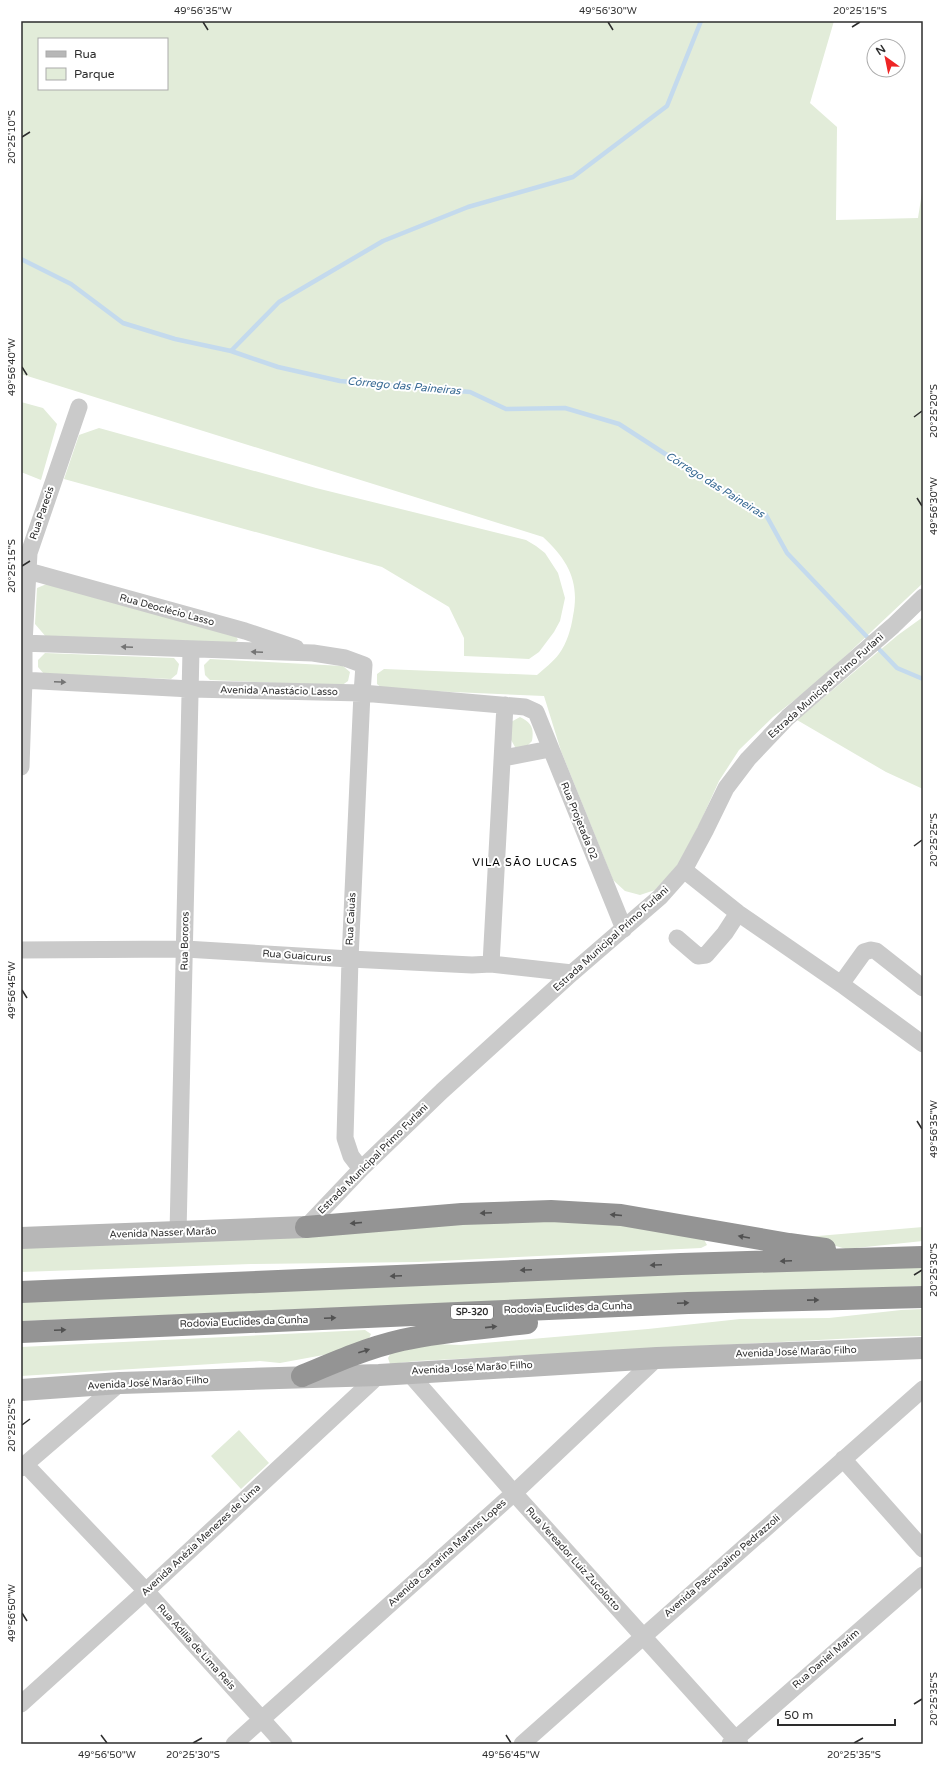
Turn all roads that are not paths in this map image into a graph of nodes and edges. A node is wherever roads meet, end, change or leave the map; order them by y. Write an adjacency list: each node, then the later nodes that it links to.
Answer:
1 (79, 407): 2 (street, Rua Parecis)
2 (25, 570): 4 (street, Rua Parecis); 6 (street, Rua Deoclécio Lasso)
3 (923, 597): 15 (street, Estrada Municipal Primo Furlani)
4 (22, 643): 5 (street, one-way to 4); 7 (street, Rua Parecis)
5 (191, 650): 6 (street, one-way to 5); 8 (street, Rua Bororos)
6 (313, 653): 9 (street, Rua Caiuás)
7 (23, 680): 8 (street, Avenida Anastácio Lasso, one-way to 8); 14 (street, Rua Parecis)
8 (191, 689): 9 (street, Avenida Anastácio Lasso); 19 (street, Rua Bororos)
9 (362, 693): 10 (street, Avenida Anastácio Lasso); 21 (street, Rua Caiuás)
10 (505, 705): 11 (street, Avenida Anastácio Lasso); 13 (street)
11 (536, 712): 12 (street, Rua Projetada 02)
12 (550, 749): 13 (street); 17 (street, Rua Projetada 02)
13 (503, 758): 22 (street)
14 (21, 767)
15 (684, 870): 16 (street); 17 (street, Estrada Municipal Primo Furlani)
16 (738, 913): 18 (street); 24 (street)
17 (624, 929): 23 (street, Estrada Municipal Primo Furlani)
18 (677, 938)
19 (185, 949): 20 (street, Rua Guaicurus); 21 (street, Rua Guaicurus); 29 (street, Rua Bororos)
20 (21, 950)
21 (350, 959): 22 (street, Rua Guaicurus); 27 (street, Rua Caiuás)
22 (491, 964): 23 (street, Rua Guaicurus)
23 (572, 973): 27 (street, Estrada Municipal Primo Furlani)
24 (841, 984): 25 (street); 26 (street)
25 (923, 988)
26 (923, 1044)
27 (361, 1169): 28 (street, Estrada Municipal Primo Furlani)
28 (306, 1227): 29 (main road, Avenida Nasser Marão); 32 (highway, one-way to 28)
29 (178, 1233): 30 (main road, Avenida Nasser Marão)
30 (21, 1238)
31 (923, 1257): 32 (highway)
32 (893, 1258): 33 (highway, one-way to 33)
33 (21, 1292)
34 (923, 1297): 35 (highway, Rodovia Euclides da Cunha / SP-320, one-way to 34)
35 (648, 1304): 36 (highway, Rodovia Euclides da Cunha / SP-320, one-way to 35); 41 (highway, one-way to 35)
36 (21, 1332)
37 (923, 1348): 38 (main road, Avenida José Marão Filho)
38 (657, 1358): 39 (main road, Avenida José Marão Filho); 47 (street, Avenida Cartarina Martins Lopes)
39 (408, 1372): 40 (main road, Avenida José Marão Filho); 47 (street, Rua Vereador Luiz Zucolotto)
40 (379, 1375): 41 (main road, Avenida José Marão Filho); 50 (street, Avenida Anézia Menezes de Lima)
41 (302, 1376): 42 (main road, Avenida José Marão Filho)
42 (120, 1383): 44 (main road, Avenida José Marão Filho); 46 (street)
43 (923, 1389): 45 (street, Avenida Paschoalino Pedrazzoli)
44 (21, 1390)
45 (843, 1459): 48 (street); 51 (street, Avenida Paschoalino Pedrazzoli)
46 (23, 1466): 50 (street, Rua Adilia de Lima Reis)
47 (514, 1493): 51 (street, Rua Vereador Luiz Zucolotto); 53 (street, Avenida Cartarina Martins Lopes)
48 (923, 1549)
49 (923, 1575): 54 (street, Rua Daniel Marim)
50 (146, 1591): 52 (street, Avenida Anézia Menezes de Lima); 53 (street, Rua Adilia de Lima Reis)
51 (642, 1636): 54 (street, Rua Vereador Luiz Zucolotto); 57 (street, Avenida Paschoalino Pedrazzoli)
52 (21, 1704)
53 (261, 1719): 55 (street, Avenida Cartarina Martins Lopes); 56 (street, Rua Adilia de Lima Reis)
54 (735, 1742)
55 (234, 1744)
56 (284, 1744)
57 (522, 1744)

